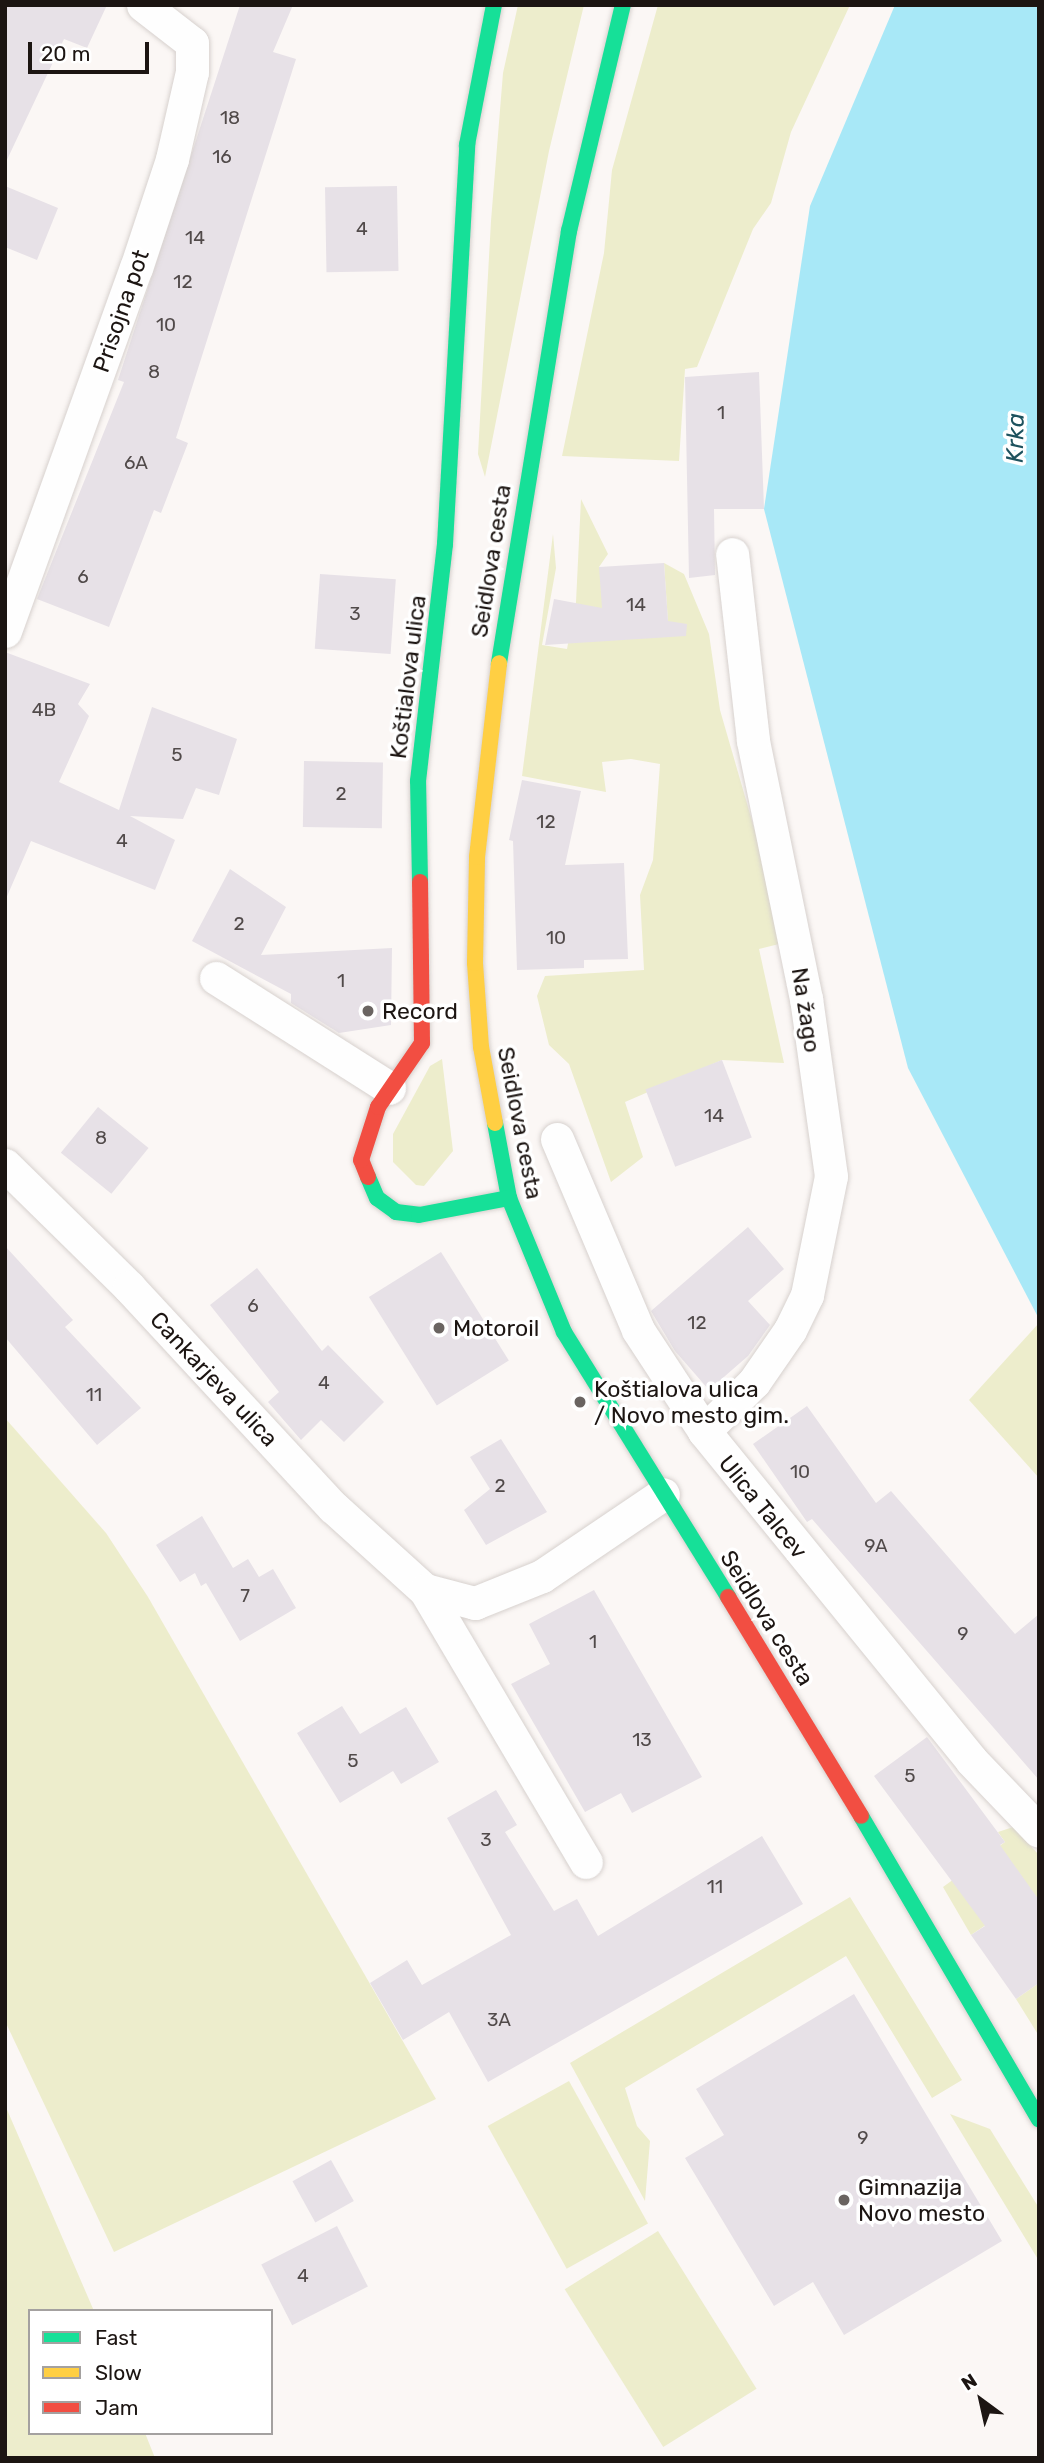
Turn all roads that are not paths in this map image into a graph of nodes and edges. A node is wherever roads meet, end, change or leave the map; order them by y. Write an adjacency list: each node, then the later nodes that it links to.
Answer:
1 (143, 5): 5 (street, Prisojna pot)
2 (494, 5): 7 (street, Koštialova ulica)
3 (622, 5): 10 (street, Seidlova cesta)
4 (732, 554): 11 (street, Na žago)
5 (5, 631)
6 (216, 978): 7 (street)
7 (389, 1088): 10 (street, Koštialova ulica)
8 (557, 1139): 11 (street, Ulica Talcev)
9 (5, 1165): 13 (street, Cankarjeva ulica)
10 (509, 1198): 12 (street, Seidlova cesta)
11 (704, 1431): 14 (street, Ulica Talcev)
12 (663, 1494): 13 (street, Cankarjeva ulica); 16 (street, Seidlova cesta)
13 (425, 1590): 15 (street, Cankarjeva ulica)
14 (1039, 1831)
15 (586, 1862)
16 (1039, 2120)

